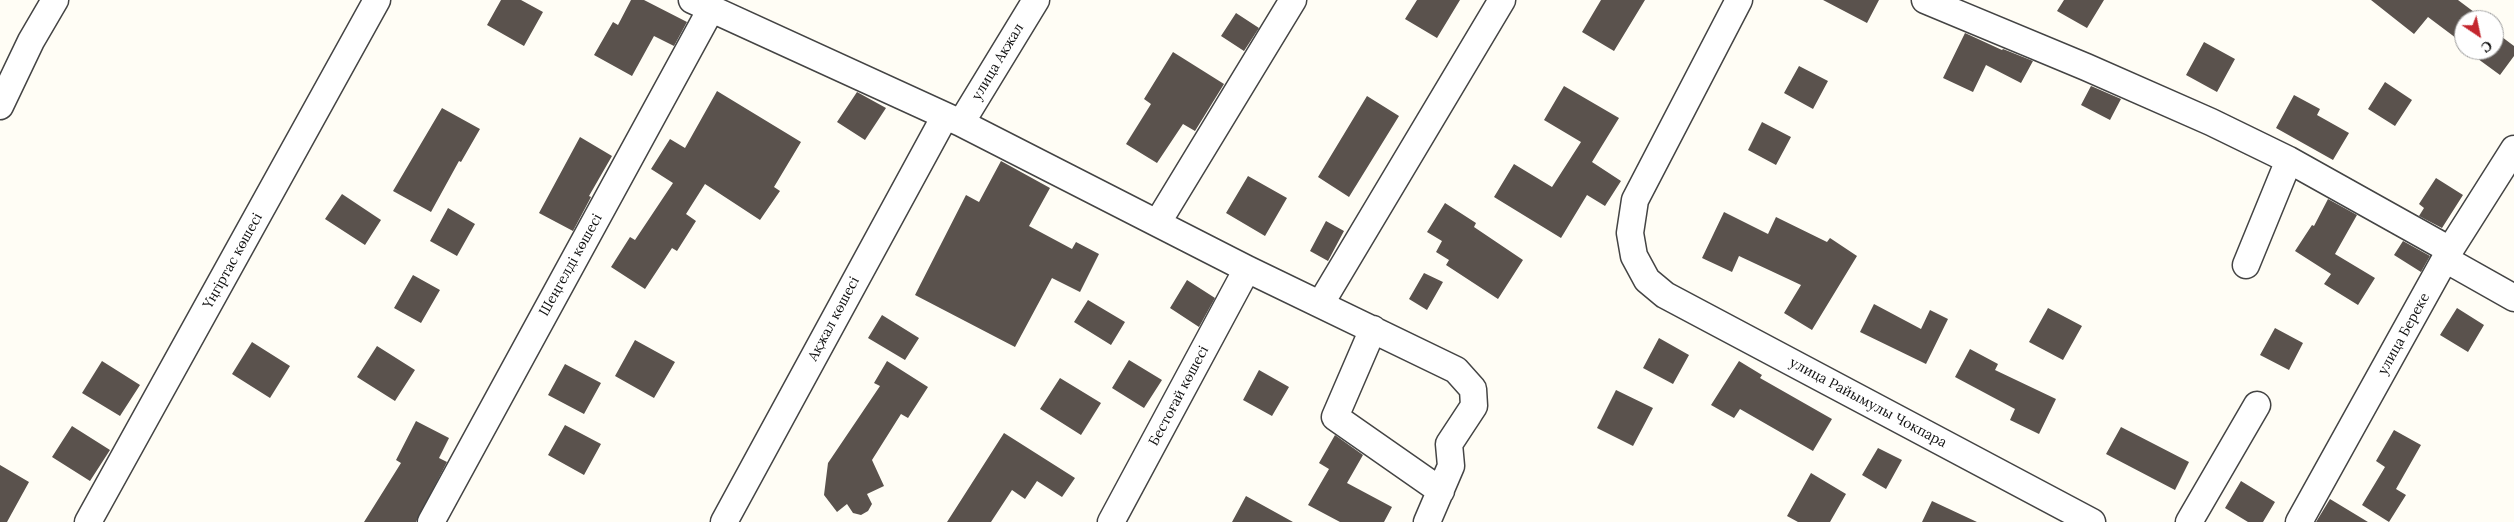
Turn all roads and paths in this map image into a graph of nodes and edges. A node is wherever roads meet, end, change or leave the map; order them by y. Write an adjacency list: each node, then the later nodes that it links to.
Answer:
1 (56, 0): 9 (street)
2 (377, 0): 22 (street, Үңгіртас көшесі)
3 (1036, 0): 10 (street, улица Акжал)
4 (1293, 0): 13 (street)
5 (1502, 0): 18 (street)
6 (1739, 0): 27 (street, улица Райымулы Чокпара)
7 (1925, 0): 12 (street)
8 (701, 4): 10 (street); 23 (street, Шеңгелді көшесі)
9 (0, 106)
10 (953, 119): 13 (street); 24 (street, Ақжал көшесі)
11 (2514, 149): 14 (street, улица Береке)
12 (2289, 160): 14 (street); 15 (street)
13 (1158, 222): 16 (street)
14 (2448, 255): 17 (street); 29 (street, улица Береке)
15 (2246, 265)
16 (1247, 269): 18 (street); 25 (street, Бестоғай көшесі)
17 (2514, 298)
18 (1321, 304): 19 (street)
19 (1373, 329): 21 (street); 21 (street)
20 (2258, 405): 28 (street)
21 (1441, 491): 26 (street)
22 (88, 522)
23 (431, 522)
24 (724, 522)
25 (1111, 522)
26 (1427, 522)
27 (2092, 522)
28 (2190, 522)
29 (2299, 522)

